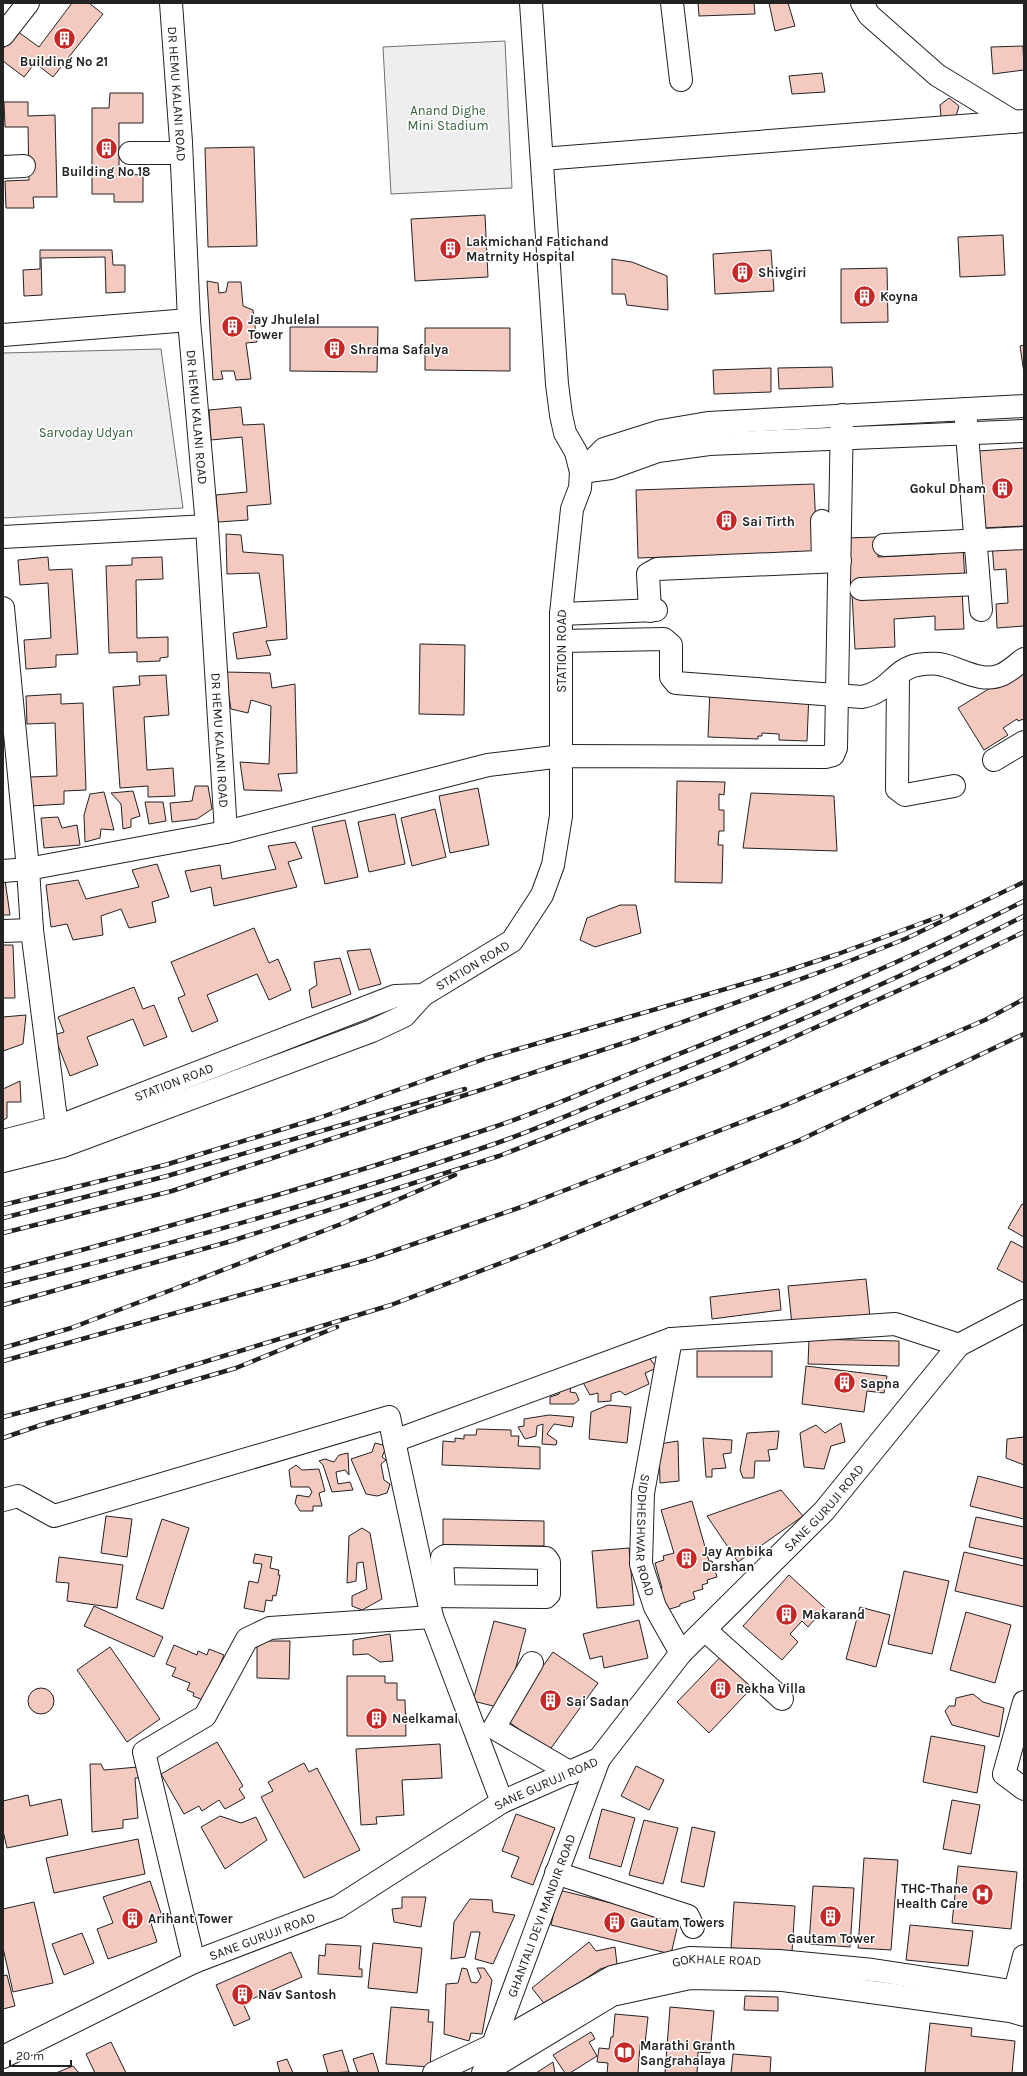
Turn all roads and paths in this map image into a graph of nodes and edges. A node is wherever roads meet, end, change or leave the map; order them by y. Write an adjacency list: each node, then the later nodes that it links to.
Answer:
1 (28, 3): 6 (street)
2 (171, 3): 10 (street, DR HEMU KALANI ROAD)
3 (531, 3): 11 (street)
4 (672, 3): 7 (street)
5 (862, 3): 8 (street)
6 (3, 36)
7 (681, 80)
8 (1019, 122): 11 (street)
9 (130, 153): 10 (street)
10 (181, 153): 14 (street, DR HEMU KALANI ROAD)
11 (542, 159): 25 (street)
12 (24, 166): 13 (street)
13 (3, 167)
14 (189, 320): 15 (street); 27 (street, DR HEMU KALANI ROAD)
15 (3, 334)
16 (1024, 406): 17 (street)
17 (1000, 408): 18 (street); 21 (street)
18 (965, 409): 19 (street); 23 (street)
19 (842, 415): 22 (street); 24 (street)
20 (1024, 431): 21 (street)
21 (1001, 432): 23 (street)
22 (709, 433): 24 (street); 25 (street)
23 (967, 433): 24 (street); 30 (street)
24 (842, 439): 32 (street)
25 (581, 472): 37 (street, STATION ROAD)
26 (822, 520): 32 (street)
27 (207, 526): 28 (street); 46 (street, DR HEMU KALANI ROAD)
28 (3, 537)
29 (1024, 538): 30 (street)
30 (975, 540): 31 (street); 33 (street)
31 (884, 545)
32 (831, 561): 37 (street); 41 (street)
33 (979, 584): 34 (street); 35 (street)
34 (861, 589)
35 (981, 610)
36 (3, 613): 47 (street)
37 (561, 614): 38 (street, STATION ROAD)
38 (560, 641): 41 (street); 43 (street, STATION ROAD)
39 (1024, 659): 40 (street)
40 (898, 676): 41 (street); 45 (street)
41 (837, 695): 43 (street)
42 (1024, 742): 44 (street)
43 (562, 756): 46 (street); 51 (street, STATION ROAD)
44 (994, 760)
45 (954, 786)
46 (226, 832): 47 (street)
47 (28, 869): 48 (street); 49 (street)
48 (3, 871)
49 (32, 930): 50 (street); 56 (street)
50 (3, 931)
51 (423, 995): 52 (street, STATION ROAD); 53 (street)
52 (277, 1042): 53 (street); 54 (street, STATION ROAD)
53 (286, 1063): 55 (street)
54 (167, 1084): 55 (street); 56 (street, STATION ROAD)
55 (176, 1104): 56 (street)
56 (60, 1136): 57 (street, STATION ROAD); 58 (street)
57 (3, 1141)
58 (3, 1162)
59 (1024, 1312): 61 (street, SANE GURUJI ROAD)
60 (671, 1339): 61 (street); 62 (street); 67 (street, SIDDHESHWAR ROAD)
61 (959, 1345): 66 (street, SANE GURUJI ROAD)
62 (394, 1441): 63 (street); 64 (street)
63 (3, 1500)
64 (436, 1596): 64 (street); 65 (street)
65 (432, 1617): 74 (street); 78 (street)
66 (704, 1630): 67 (street, SANE GURUJI ROAD); 69 (street)
67 (681, 1653): 71 (street, SANE GURUJI ROAD)
68 (532, 1663): 72 (street)
69 (782, 1699)
70 (1024, 1702): 73 (street)
71 (599, 1759): 72 (street, SANE GURUJI ROAD); 75 (street, GHANTALI DEVI MANDIR ROAD)
72 (571, 1773): 74 (street, SANE GURUJI ROAD)
73 (1024, 1788)
74 (502, 1802): 78 (street, SANE GURUJI ROAD)
75 (556, 1874): 76 (street); 81 (street, GHANTALI DEVI MANDIR ROAD)
76 (693, 1927)
77 (1024, 1956): 80 (street)
78 (194, 1962): 82 (street, SANE GURUJI ROAD)
79 (699, 1968): 80 (street, GOKHALE ROAD); 81 (street, GOKHALE ROAD); 84 (street, GOKHALE ROAD)
80 (1018, 2002)
81 (491, 2046): 83 (street, GOKHALE ROAD); 84 (street, GHANTALI DEVI MANDIR ROAD)
82 (3, 2057)
83 (434, 2073)
84 (483, 2073)

